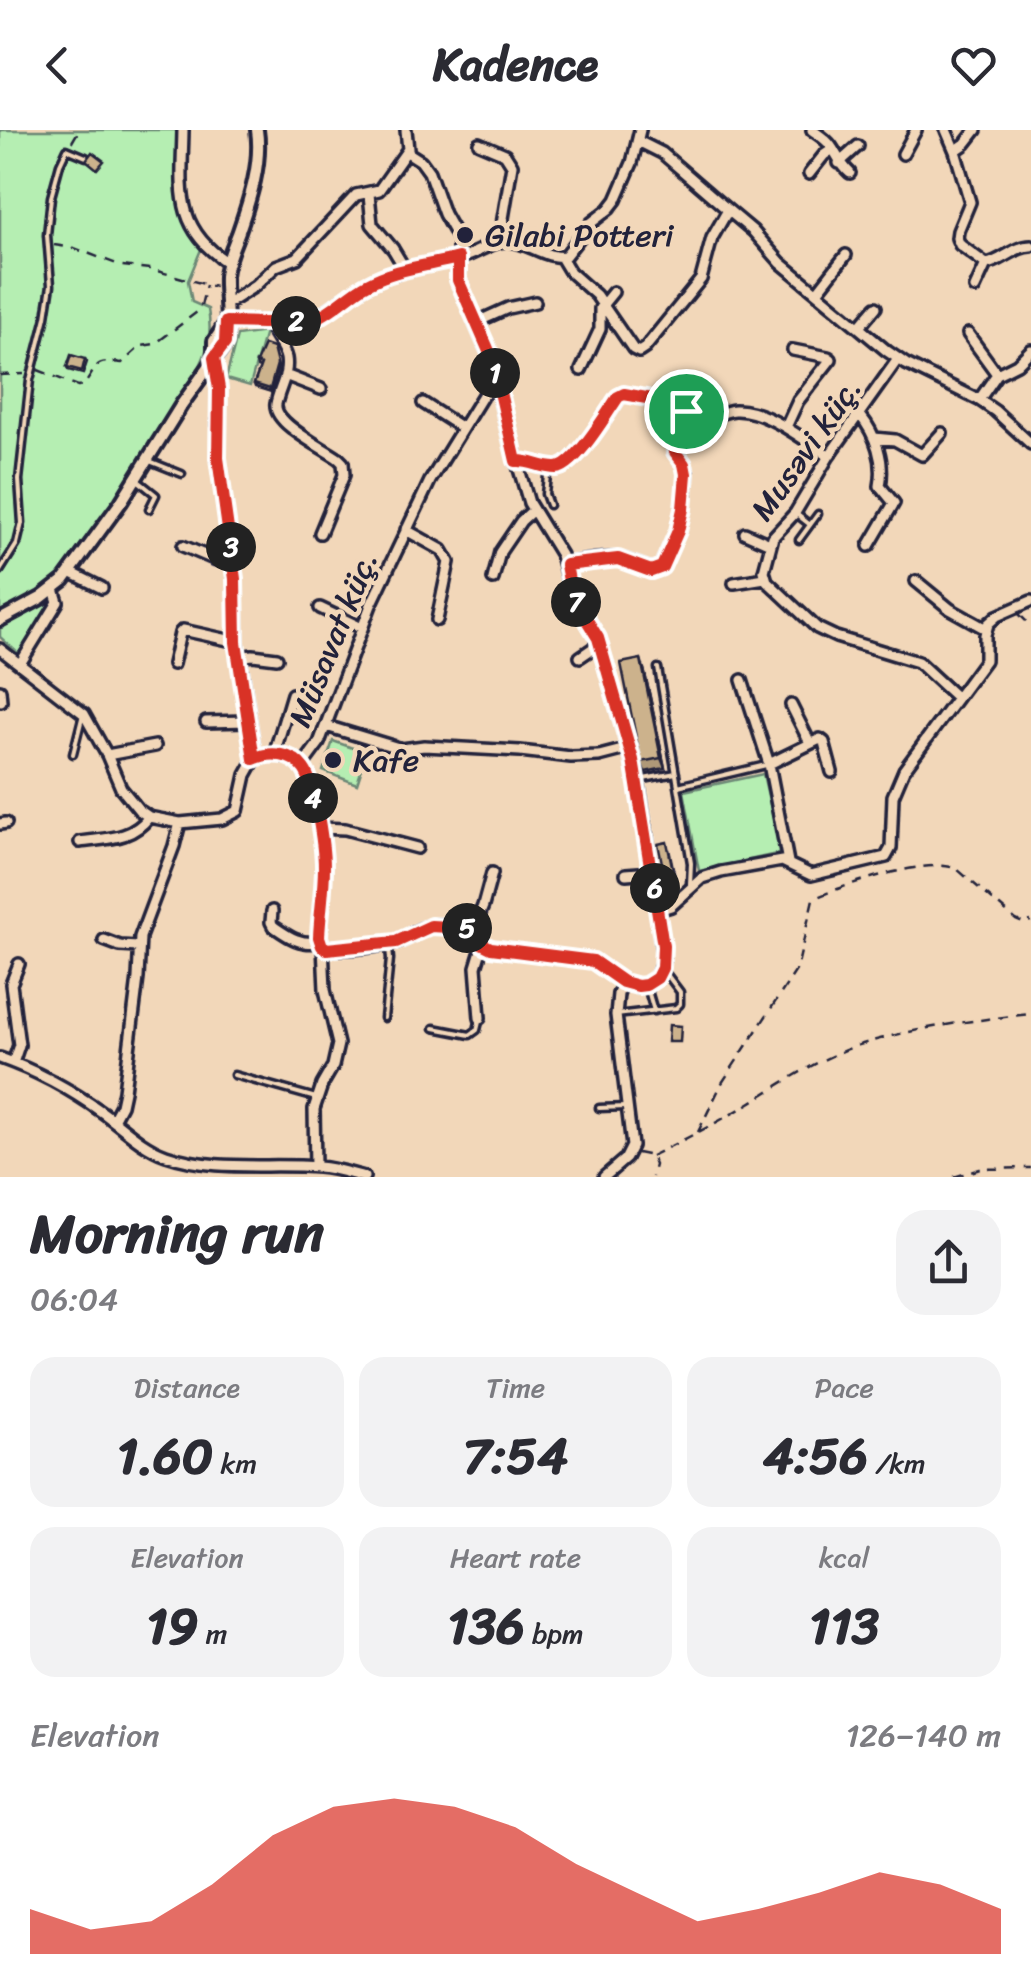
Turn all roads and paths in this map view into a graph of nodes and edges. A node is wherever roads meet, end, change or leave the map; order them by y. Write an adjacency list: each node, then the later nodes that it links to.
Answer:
1 (79, 130): 13 (path)
2 (182, 130): 29 (street)
3 (258, 130): 29 (street)
4 (406, 130): 15 (street)
5 (812, 130): 12 (street)
6 (916, 130): 16 (street)
7 (946, 130): 14 (street)
8 (976, 130): 14 (street)
9 (639, 135): 22 (street); 28 (street)
10 (478, 144): 23 (street)
11 (858, 146): 18 (street)
12 (833, 148): 18 (street); 20 (street)
13 (68, 150): 17 (lane); 24 (lane)
14 (955, 151): 30 (street)
15 (407, 152): 21 (street); 27 (street)
16 (904, 154)
17 (86, 157)
18 (840, 164): 19 (street)
19 (850, 173)
20 (808, 174)
21 (369, 194): 31 (street); 38 (street)
22 (728, 210): 36 (street); 39 (street)
23 (499, 242): 27 (street); 28 (street)
24 (48, 244): 32 (path); 51 (lane)
25 (1031, 246): 30 (street)
26 (846, 255): 36 (street)
27 (458, 258): 31 (street); 43 (street)
28 (560, 258): 39 (street)
29 (228, 264): 34 (street)
30 (986, 264): 33 (street)
31 (405, 269): 42 (street)
32 (206, 284): 34 (path); 51 (path)
33 (975, 288)
34 (226, 290): 38 (street)
35 (613, 292): 39 (street)
36 (817, 292): 44 (street)
37 (535, 302): 43 (street)
38 (228, 303): 41 (street)
39 (602, 303): 50 (street)
40 (876, 307): 44 (street)
41 (226, 322): 42 (street); 48 (street)
42 (269, 322): 54 (street)
43 (477, 322): 55 (street)
44 (859, 327): 49 (street)
45 (968, 334): 52 (street)
46 (793, 350): 61 (street)
47 (1031, 350): 52 (street)
48 (214, 358): 67 (street); 85 (street)
49 (898, 359): 57 (street); 60 (street, Musəvi küç.)
50 (581, 370)
51 (31, 371): 53 (path); 87 (lane)
52 (997, 374): 57 (street)
53 (0, 375)
54 (285, 375): 56 (street); 79 (street)
55 (497, 383): 62 (street, Müsavat küç.); 68 (street)
56 (321, 389)
57 (979, 400): 65 (street)
58 (424, 403): 62 (street)
59 (686, 411): 61 (street); 69 (street); 86 (street)
60 (860, 415): 64 (street); 66 (street, Musəvi küç.)
61 (786, 427): 66 (street)
62 (462, 428): 78 (street, Müsavat küç.)
63 (942, 434): 64 (street)
64 (874, 438): 84 (street)
65 (1031, 444)
66 (829, 456): 75 (street, Musəvi küç.)
67 (147, 460): 70 (lane); 71 (street)
68 (516, 461): 69 (street); 74 (street)
69 (548, 467): 72 (lane)
70 (182, 474)
71 (136, 479): 73 (lane); 88 (street)
72 (549, 505)
73 (149, 509)
74 (533, 510): 86 (street); 90 (street)
75 (794, 513): 77 (lane); 82 (street, Musəvi küç.)
76 (818, 514): 77 (lane)
77 (808, 524): 81 (lane)
78 (406, 530): 99 (street); 101 (street, Müsavat küç.)
79 (320, 533)
80 (744, 533): 82 (street)
81 (800, 540)
82 (770, 544): 89 (street, Musəvi küç.)
83 (183, 546): 85 (street)
84 (869, 546)
85 (233, 562): 103 (street)
86 (566, 565): 104 (street)
87 (0, 571)
88 (70, 572): 93 (street); 94 (street)
89 (764, 578): 92 (street); 115 (street)
90 (493, 579)
91 (916, 581): 102 (street)
92 (734, 583)
93 (102, 588)
94 (54, 589): 98 (street); 109 (street)
95 (1031, 601): 97 (street)
96 (320, 608): 101 (street)
97 (1014, 610): 100 (path); 102 (street)
98 (0, 620)
99 (438, 620)
100 (1031, 626)
101 (362, 628): 121 (street, Müsavat küç.)
102 (986, 630): 115 (street)
103 (236, 642): 106 (street); 110 (street)
104 (599, 644): 107 (street); 124 (street)
105 (0, 649): 109 (street)
106 (238, 657): 108 (street); 120 (street)
107 (580, 657)
108 (278, 658)
109 (20, 664): 118 (street)
110 (173, 664)
111 (658, 668): 131 (lane)
112 (742, 680): 129 (street)
113 (0, 690): 116 (street)
114 (292, 694): 126 (street)
115 (957, 698): 140 (street)
116 (1, 701)
117 (791, 705): 122 (street)
118 (84, 714): 125 (lane); 127 (street)
119 (206, 722): 120 (street)
120 (248, 722): 128 (street)
121 (326, 726): 124 (street); 130 (street, Müsavat küç.)
122 (810, 743): 129 (street); 132 (street)
123 (155, 746): 127 (street)
124 (630, 748): 133 (street)
125 (73, 754)
126 (274, 754): 128 (street); 130 (street)
127 (107, 755): 135 (street)
128 (254, 759): 136 (street)
129 (770, 764): 134 (lane); 140 (street)
130 (302, 766): 137 (street, Müsavat küç.)
131 (676, 772): 133 (lane); 134 (lane)
132 (832, 772)
133 (638, 780): 141 (street)
134 (678, 786): 144 (lane)
135 (150, 817): 136 (street); 138 (street)
136 (180, 823): 153 (street)
137 (320, 828): 139 (street); 151 (street, Müsavat küç.)
138 (80, 842)
139 (416, 848)
140 (788, 862): 144 (street)
141 (652, 872): 143 (street); 145 (street)
142 (492, 873): 148 (street)
143 (626, 874)
144 (689, 888): 145 (street)
145 (658, 910): 155 (street)
146 (272, 912): 151 (street)
147 (1031, 920): 171 (path)
148 (472, 931): 150 (street); 152 (street)
149 (104, 940): 153 (street)
150 (388, 943): 151 (street); 161 (lane)
151 (321, 944): 167 (street, Müsavat küç.)
152 (483, 944): 156 (street); 162 (street)
153 (138, 947): 170 (street)
154 (19, 964): 165 (street)
155 (662, 968): 157 (street); 158 (lane)
156 (623, 982): 157 (street); 160 (street)
157 (646, 985): 158 (lane)
158 (654, 1011): 160 (lane)
159 (1031, 1014): 171 (path)
160 (616, 1015): 168 (street)
161 (384, 1018)
162 (480, 1018): 163 (lane)
163 (434, 1028)
164 (0, 1058): 165 (street)
165 (13, 1063): 170 (street)
166 (234, 1075): 167 (lane)
167 (316, 1098): 174 (street, Müsavat küç.)
168 (626, 1107): 169 (lane); 172 (street)
169 (599, 1108)
170 (113, 1120): 174 (street)
171 (698, 1132): 173 (path)
172 (631, 1151): 173 (path); 177 (street)
173 (651, 1156): 178 (path)
174 (315, 1167): 176 (street)
175 (1031, 1168): 179 (path)
176 (364, 1177)
177 (604, 1177)
178 (653, 1177)
179 (954, 1177)

